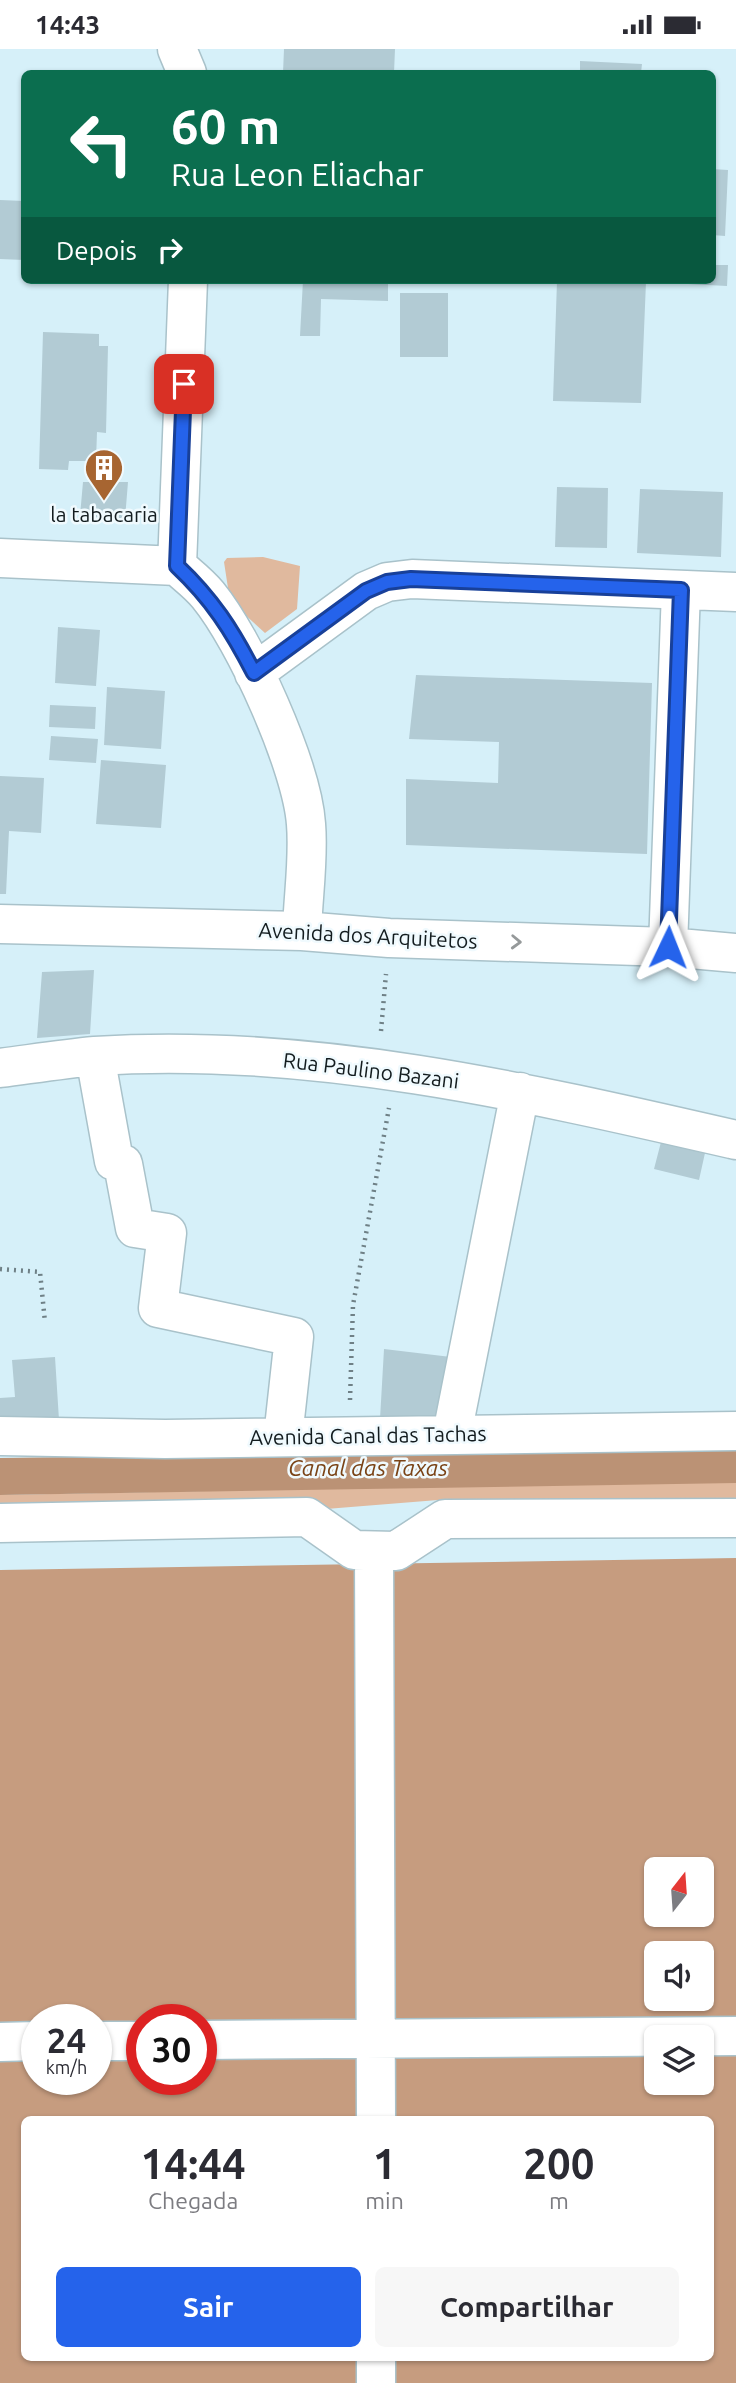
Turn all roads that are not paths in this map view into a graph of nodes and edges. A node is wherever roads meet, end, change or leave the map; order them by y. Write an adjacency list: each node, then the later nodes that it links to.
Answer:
1 (177, 49): 2 (street)
2 (186, 70)
3 (188, 284): 5 (street)
4 (0, 558): 5 (street)
5 (177, 566): 8 (street)
6 (681, 590): 7 (street); 8 (street); 11 (street)
7 (736, 592)
8 (254, 673): 10 (street)
9 (0, 924): 10 (street, Avenida dos Arquitetos)
10 (302, 931): 11 (street, Avenida dos Arquitetos, one-way to 11)
11 (668, 947): 12 (street, Avenida dos Arquitetos)
12 (736, 953)
13 (94, 1056): 14 (street, Rua Paulino Bazani); 15 (street, Rua Paulino Bazani); 20 (street)
14 (0, 1068)
15 (520, 1092): 16 (street, Rua Paulino Bazani); 18 (street)
16 (736, 1140)
17 (736, 1431): 18 (street, Avenida Canal das Tachas)
18 (452, 1434): 20 (street, Avenida Canal das Tachas)
19 (0, 1436): 20 (street, Avenida Canal das Tachas)
20 (284, 1437)
21 (736, 1518): 23 (street)
22 (0, 1523): 23 (street)
23 (374, 1551): 25 (street)
24 (736, 2036): 25 (street)
25 (375, 2039): 26 (street); 29 (street)
26 (217, 2040)
27 (21, 2041): 28 (street)
28 (0, 2042)
29 (376, 2116)
30 (376, 2361): 31 (street)
31 (376, 2383)

